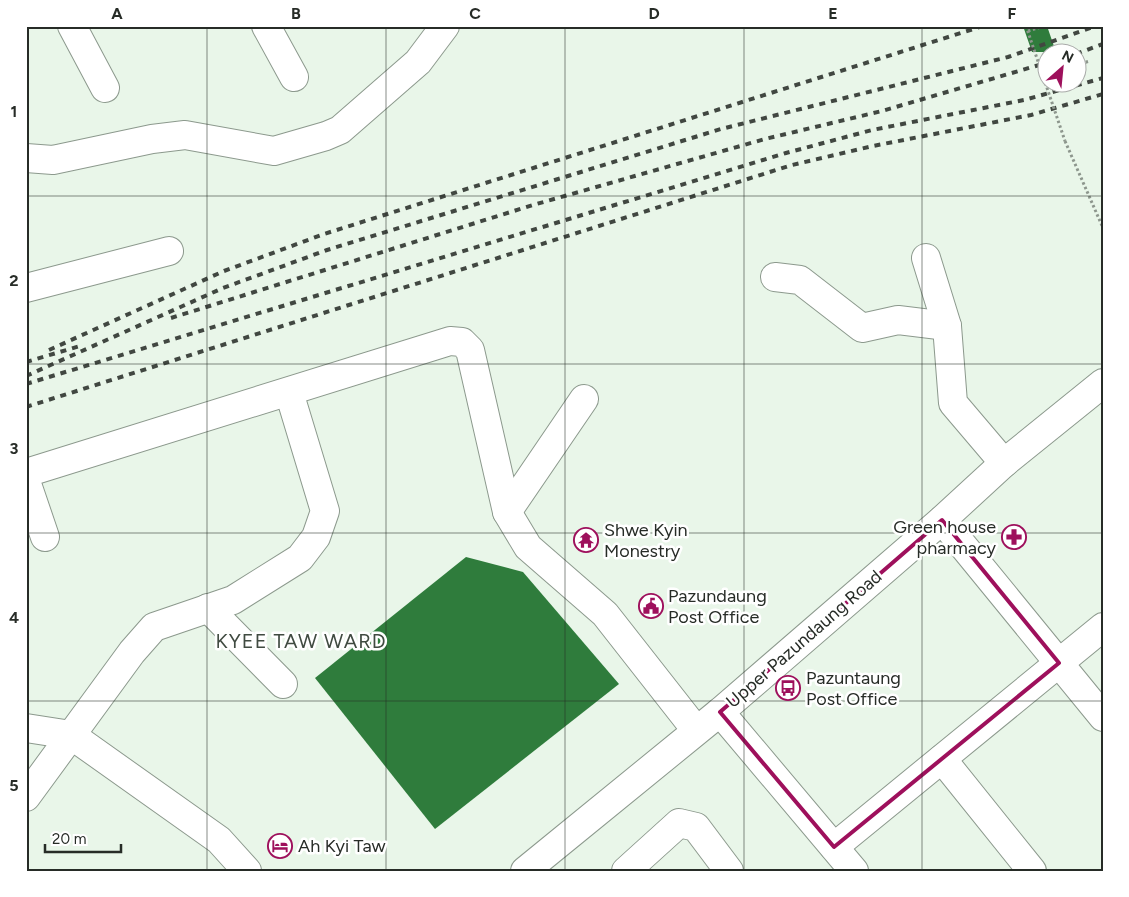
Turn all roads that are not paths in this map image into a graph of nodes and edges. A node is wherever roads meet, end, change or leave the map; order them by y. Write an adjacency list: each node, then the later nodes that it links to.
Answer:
1 (72, 26): 5 (street)
2 (266, 26): 4 (street)
3 (445, 26): 6 (street)
4 (294, 77)
5 (104, 88)
6 (26, 158)
7 (170, 251): 10 (street)
8 (926, 258): 11 (street)
9 (775, 277): 11 (street)
10 (26, 288)
11 (947, 326): 15 (street)
12 (1103, 383): 15 (street, Upper Pazundaung Road)
13 (290, 392): 16 (street); 18 (street); 21 (street)
14 (584, 399): 18 (street)
15 (1004, 463): 19 (street, Upper Pazundaung Road)
16 (26, 473)
17 (26, 481): 20 (street)
18 (507, 512): 28 (street)
19 (942, 520): 23 (street); 25 (street, Upper Pazundaung Road)
20 (45, 537)
21 (208, 608): 24 (street); 29 (street)
22 (1103, 627): 23 (street)
23 (1059, 663): 26 (street); 30 (street)
24 (283, 684)
25 (720, 712): 28 (street, Upper Pazundaung Road); 32 (street)
26 (1103, 717)
27 (26, 728): 29 (street)
28 (696, 730): 34 (street, Upper Pazundaung Road)
29 (71, 735): 31 (street); 33 (street)
30 (942, 759): 32 (street); 38 (street)
31 (26, 797)
32 (834, 847): 37 (street)
33 (247, 871)
34 (525, 871)
35 (626, 871): 36 (street)
36 (729, 871)
37 (854, 871)
38 (1032, 871)

